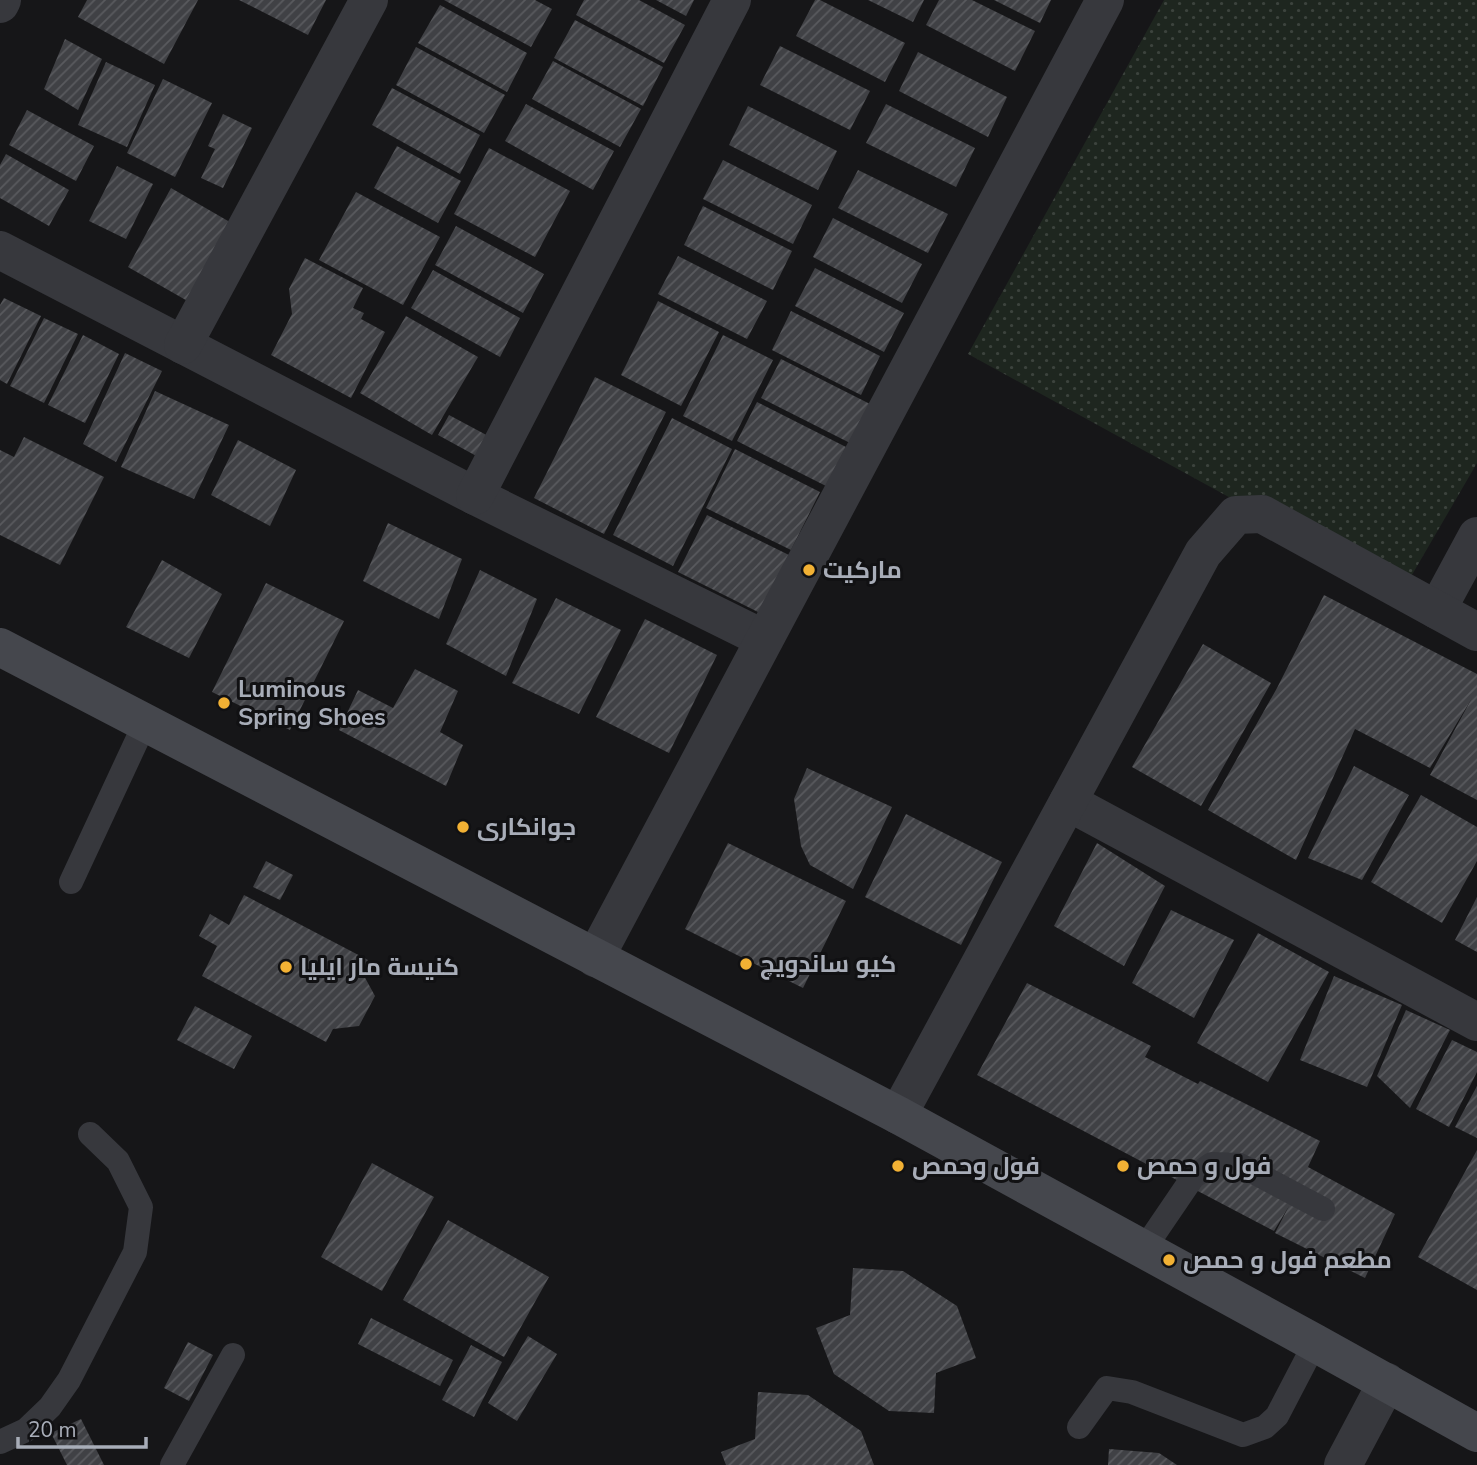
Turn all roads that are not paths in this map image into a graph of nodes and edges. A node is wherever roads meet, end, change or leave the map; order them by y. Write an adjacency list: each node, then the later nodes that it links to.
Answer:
1 (369, 0): 5 (street)
2 (732, 0): 6 (street)
3 (1105, 0): 10 (street)
4 (0, 250): 5 (street)
5 (183, 345): 6 (street)
6 (475, 496): 10 (street)
7 (1477, 536): 8 (street)
8 (1437, 610): 9 (street); 13 (street)
9 (1477, 632)
10 (764, 639): 15 (street)
11 (0, 647): 12 (street)
12 (145, 723): 14 (lane); 15 (street)
13 (1068, 802): 16 (street); 17 (street)
14 (71, 882)
15 (595, 958): 17 (street)
16 (1477, 1022)
17 (898, 1115): 20 (street)
18 (90, 1134): 26 (lane)
19 (1323, 1209): 20 (lane)
20 (1144, 1249): 21 (street)
21 (1315, 1343): 23 (street); 24 (lane)
22 (233, 1354): 27 (lane)
23 (1387, 1382): 25 (street); 28 (street)
24 (1079, 1427)
25 (1477, 1433)
26 (0, 1442)
27 (172, 1465)
28 (1343, 1465)

